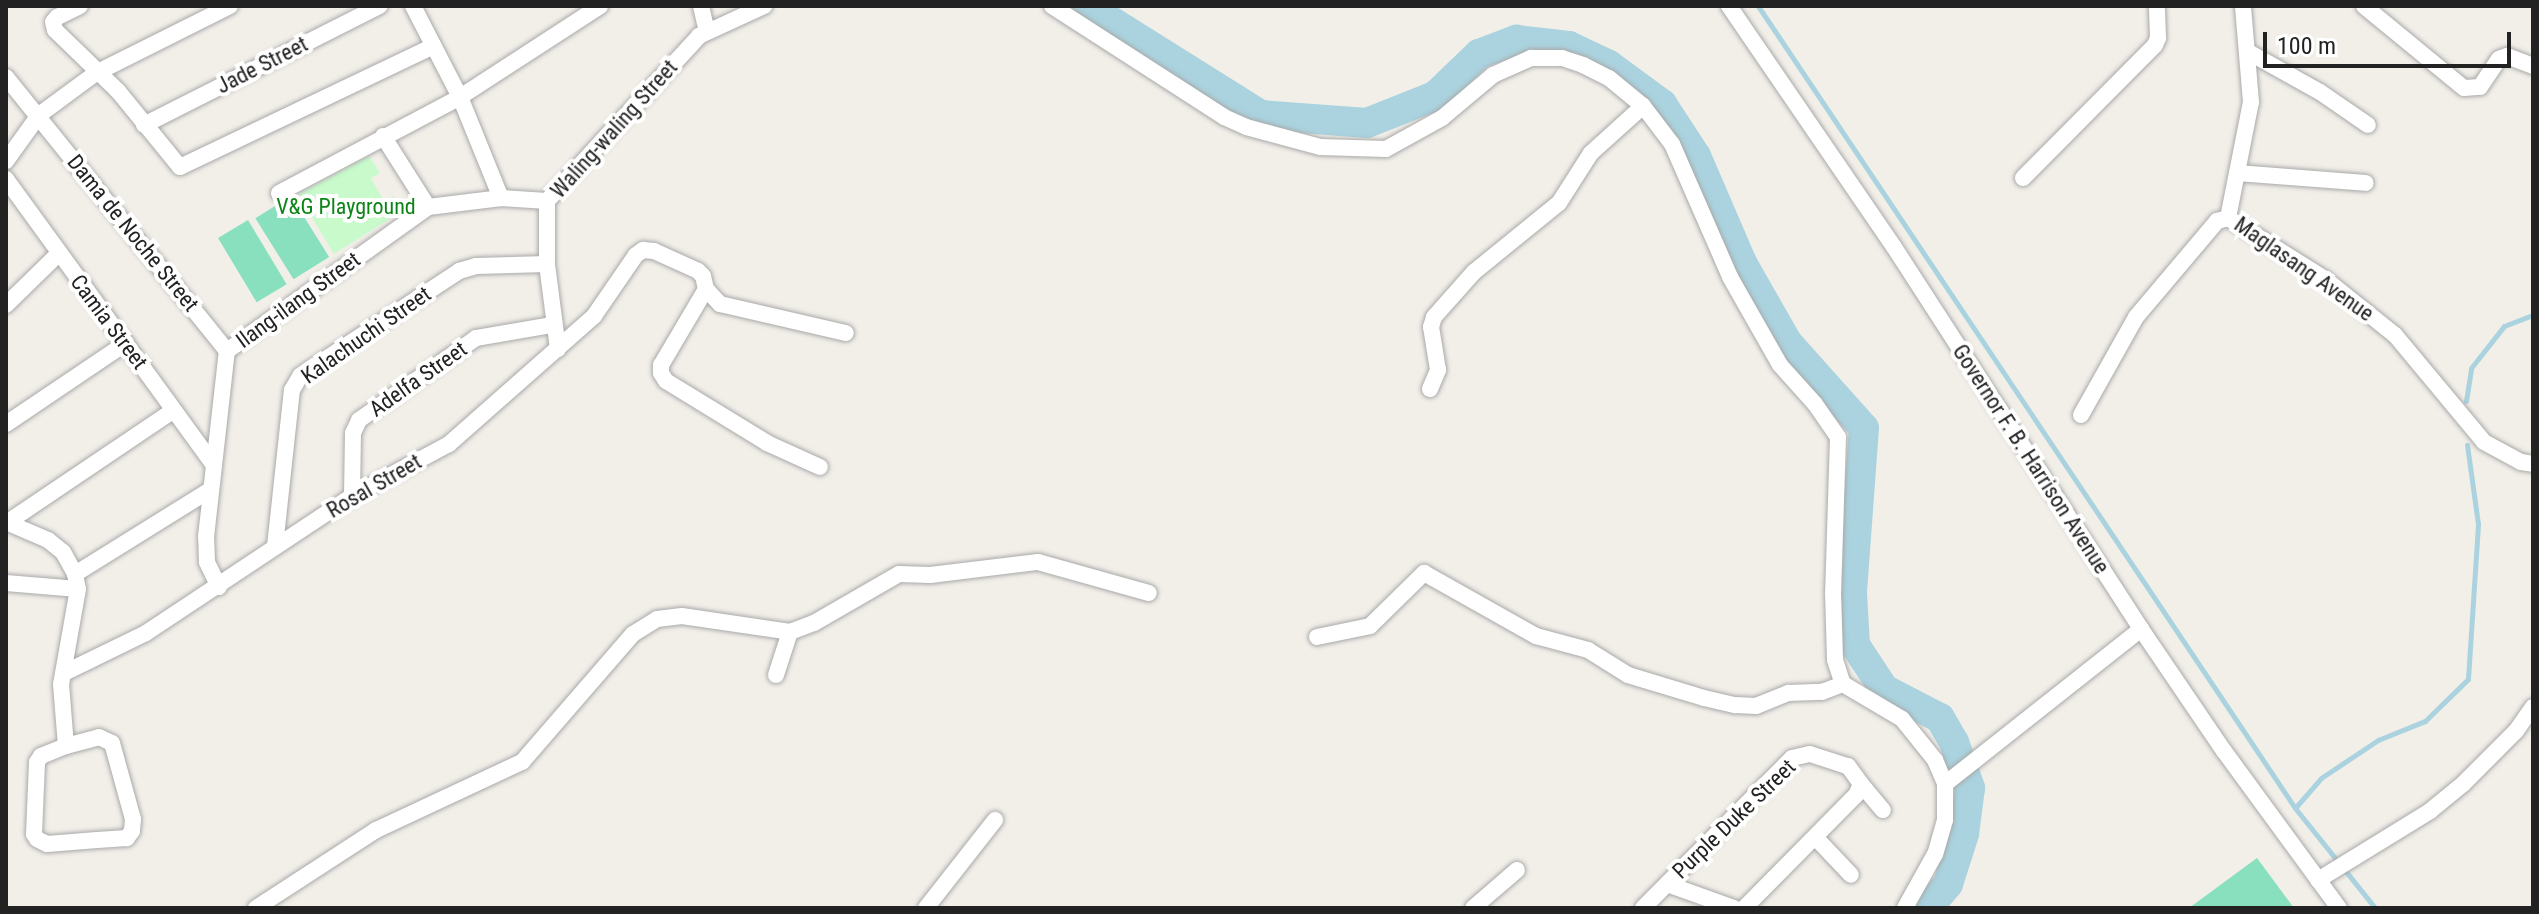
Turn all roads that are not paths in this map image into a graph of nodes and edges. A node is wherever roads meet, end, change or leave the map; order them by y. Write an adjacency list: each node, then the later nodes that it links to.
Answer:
1 (80, 6): 17 (street)
2 (230, 6): 17 (street)
3 (380, 6): 22 (street, Jade Street)
4 (413, 6): 14 (street)
5 (600, 6): 19 (street)
6 (701, 6): 13 (street)
7 (764, 6): 13 (street, Waling-waling Street)
8 (1052, 6): 20 (street)
9 (1729, 6): 59 (street, Governor F. B. Harrison Avenue)
10 (2157, 6): 27 (street)
11 (2243, 6): 15 (street, Maglasang Avenue)
12 (2364, 6): 16 (street)
13 (707, 31): 32 (street, Waling-waling Street)
14 (434, 46): 19 (street); 22 (street)
15 (2250, 53): 23 (street); 26 (street, Maglasang Avenue)
16 (2533, 66)
17 (96, 73): 21 (street); 22 (street)
18 (6, 77): 21 (street, Dama de Noche Street)
19 (460, 97): 24 (street); 31 (street)
20 (1643, 106): 44 (street); 64 (street)
21 (39, 115): 25 (street); 43 (street, Dama de Noche Street)
22 (144, 125)
23 (2368, 125)
24 (383, 136): 30 (street); 33 (street)
25 (6, 161)
26 (2237, 173): 29 (street); 34 (street, Maglasang Avenue)
27 (2023, 178)
28 (6, 179): 35 (street, Camia Street)
29 (2366, 183)
30 (279, 193)
31 (501, 198): 32 (street, Ilang-ilang Street); 33 (street, Ilang-ilang Street)
32 (547, 201): 36 (street, Waling-waling Street)
33 (428, 207): 43 (street, Ilang-ilang Street)
34 (2228, 218): 46 (street); 49 (street, Maglasang Avenue)
35 (58, 254): 38 (street); 41 (street, Camia Street)
36 (547, 264): 39 (street, Waling-waling Street); 54 (street, Kalachuchi Street)
37 (706, 289): 40 (street); 42 (street, Rosal Street); 50 (street)
38 (6, 305)
39 (552, 325): 42 (street, Waling-waling Street); 52 (street, Adelfa Street)
40 (846, 333)
41 (126, 343): 45 (street, Camia Street); 47 (street)
42 (558, 349): 52 (street, Rosal Street)
43 (227, 351): 48 (street, Ilang-ilang Street)
44 (1430, 389)
45 (174, 410): 48 (street, Camia Street); 53 (street)
46 (2081, 415)
47 (6, 424)
48 (213, 464): 51 (street, Ilang-ilang Street)
49 (2533, 464)
50 (820, 467)
51 (210, 490): 55 (street); 57 (street, Ilang-ilang Street)
52 (352, 496): 54 (street, Rosal Street)
53 (7, 522): 55 (street)
54 (275, 546): 57 (street, Rosal Street)
55 (76, 581): 56 (street); 62 (street)
56 (6, 583)
57 (219, 587): 62 (street, Rosal Street)
58 (1149, 593): 60 (street)
59 (2141, 629): 67 (street); 74 (street, Governor F. B. Harrison Avenue)
60 (790, 632): 63 (street); 76 (street)
61 (1317, 637): 64 (street)
62 (64, 673): 66 (street)
63 (776, 675)
64 (1843, 684): 67 (street)
65 (2533, 707): 74 (street)
66 (66, 746): 66 (street)
67 (1956, 774): 82 (street)
68 (1858, 790): 69 (street, Purple Duke Street); 71 (street); 75 (street, Purple Duke Street)
69 (1883, 810)
70 (995, 820): 77 (street)
71 (1815, 837): 73 (street); 81 (street)
72 (1517, 870): 78 (street)
73 (1851, 875)
74 (2318, 880): 83 (street, Governor F. B. Harrison Avenue)
75 (1667, 884): 79 (street, Purple Duke Street); 80 (street)
76 (256, 908)
77 (926, 908)
78 (1473, 908)
79 (1643, 908)
80 (1734, 908)
81 (1744, 908)
82 (1905, 908)
83 (2339, 908)

